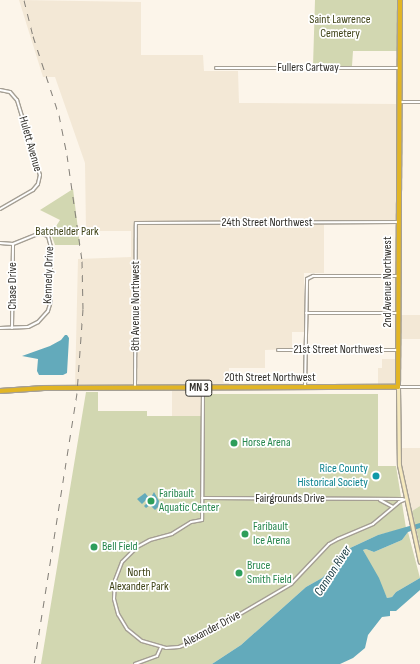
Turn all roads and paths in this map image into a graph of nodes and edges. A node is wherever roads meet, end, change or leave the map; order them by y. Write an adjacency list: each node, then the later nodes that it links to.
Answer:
1 (400, 0): 3 (highway, 2nd Avenue Northwest)
2 (216, 68): 3 (street, Fullers Cartway)
3 (400, 68): 5 (highway, 2nd Avenue Northwest)
4 (0, 90): 7 (street, Hulett Avenue)
5 (400, 102): 6 (street); 8 (highway, 2nd Avenue Northwest)
6 (420, 102)
7 (0, 209)
8 (399, 222): 9 (street, 24th Street Northwest); 12 (highway, 2nd Avenue Northwest)
9 (136, 223): 22 (street, 8th Avenue Northwest)
10 (0, 243): 11 (street, Kennedy Drive)
11 (13, 244): 16 (street, Chase Drive); 16 (street, Kennedy Drive)
12 (399, 276): 13 (street); 14 (highway, 2nd Avenue Northwest)
13 (306, 313): 14 (street); 18 (street)
14 (398, 313): 19 (highway, 2nd Avenue Northwest)
15 (0, 328): 16 (street, Kennedy Drive)
16 (12, 328)
17 (278, 350): 18 (street, 21st Street Northwest)
18 (306, 350): 19 (street, 21st Street Northwest); 24 (street)
19 (398, 350): 20 (highway, 2nd Avenue Northwest)
20 (398, 387): 21 (street, 20th Street Northwest); 24 (highway, 20th Street Northwest / MN 3); 28 (street, 2nd Avenue Northwest)
21 (420, 387)
22 (135, 388): 23 (highway, 20th Street Northwest / MN 3); 25 (highway, 20th Street Northwest / MN 3)
23 (203, 388): 24 (highway, 20th Street Northwest / MN 3); 26 (street)
24 (306, 388)
25 (0, 391)
26 (202, 498): 27 (street, Fairgrounds Drive); 31 (street, Alexander Drive)
27 (377, 499): 28 (street, Fairgrounds Drive); 29 (street, Fairgrounds Drive)
28 (406, 499): 29 (street, Alexander Drive); 30 (street, 2nd Avenue Northwest)
29 (393, 507): 31 (street, Alexander Drive)
30 (420, 562)
31 (161, 647): 32 (street)
32 (135, 664)

